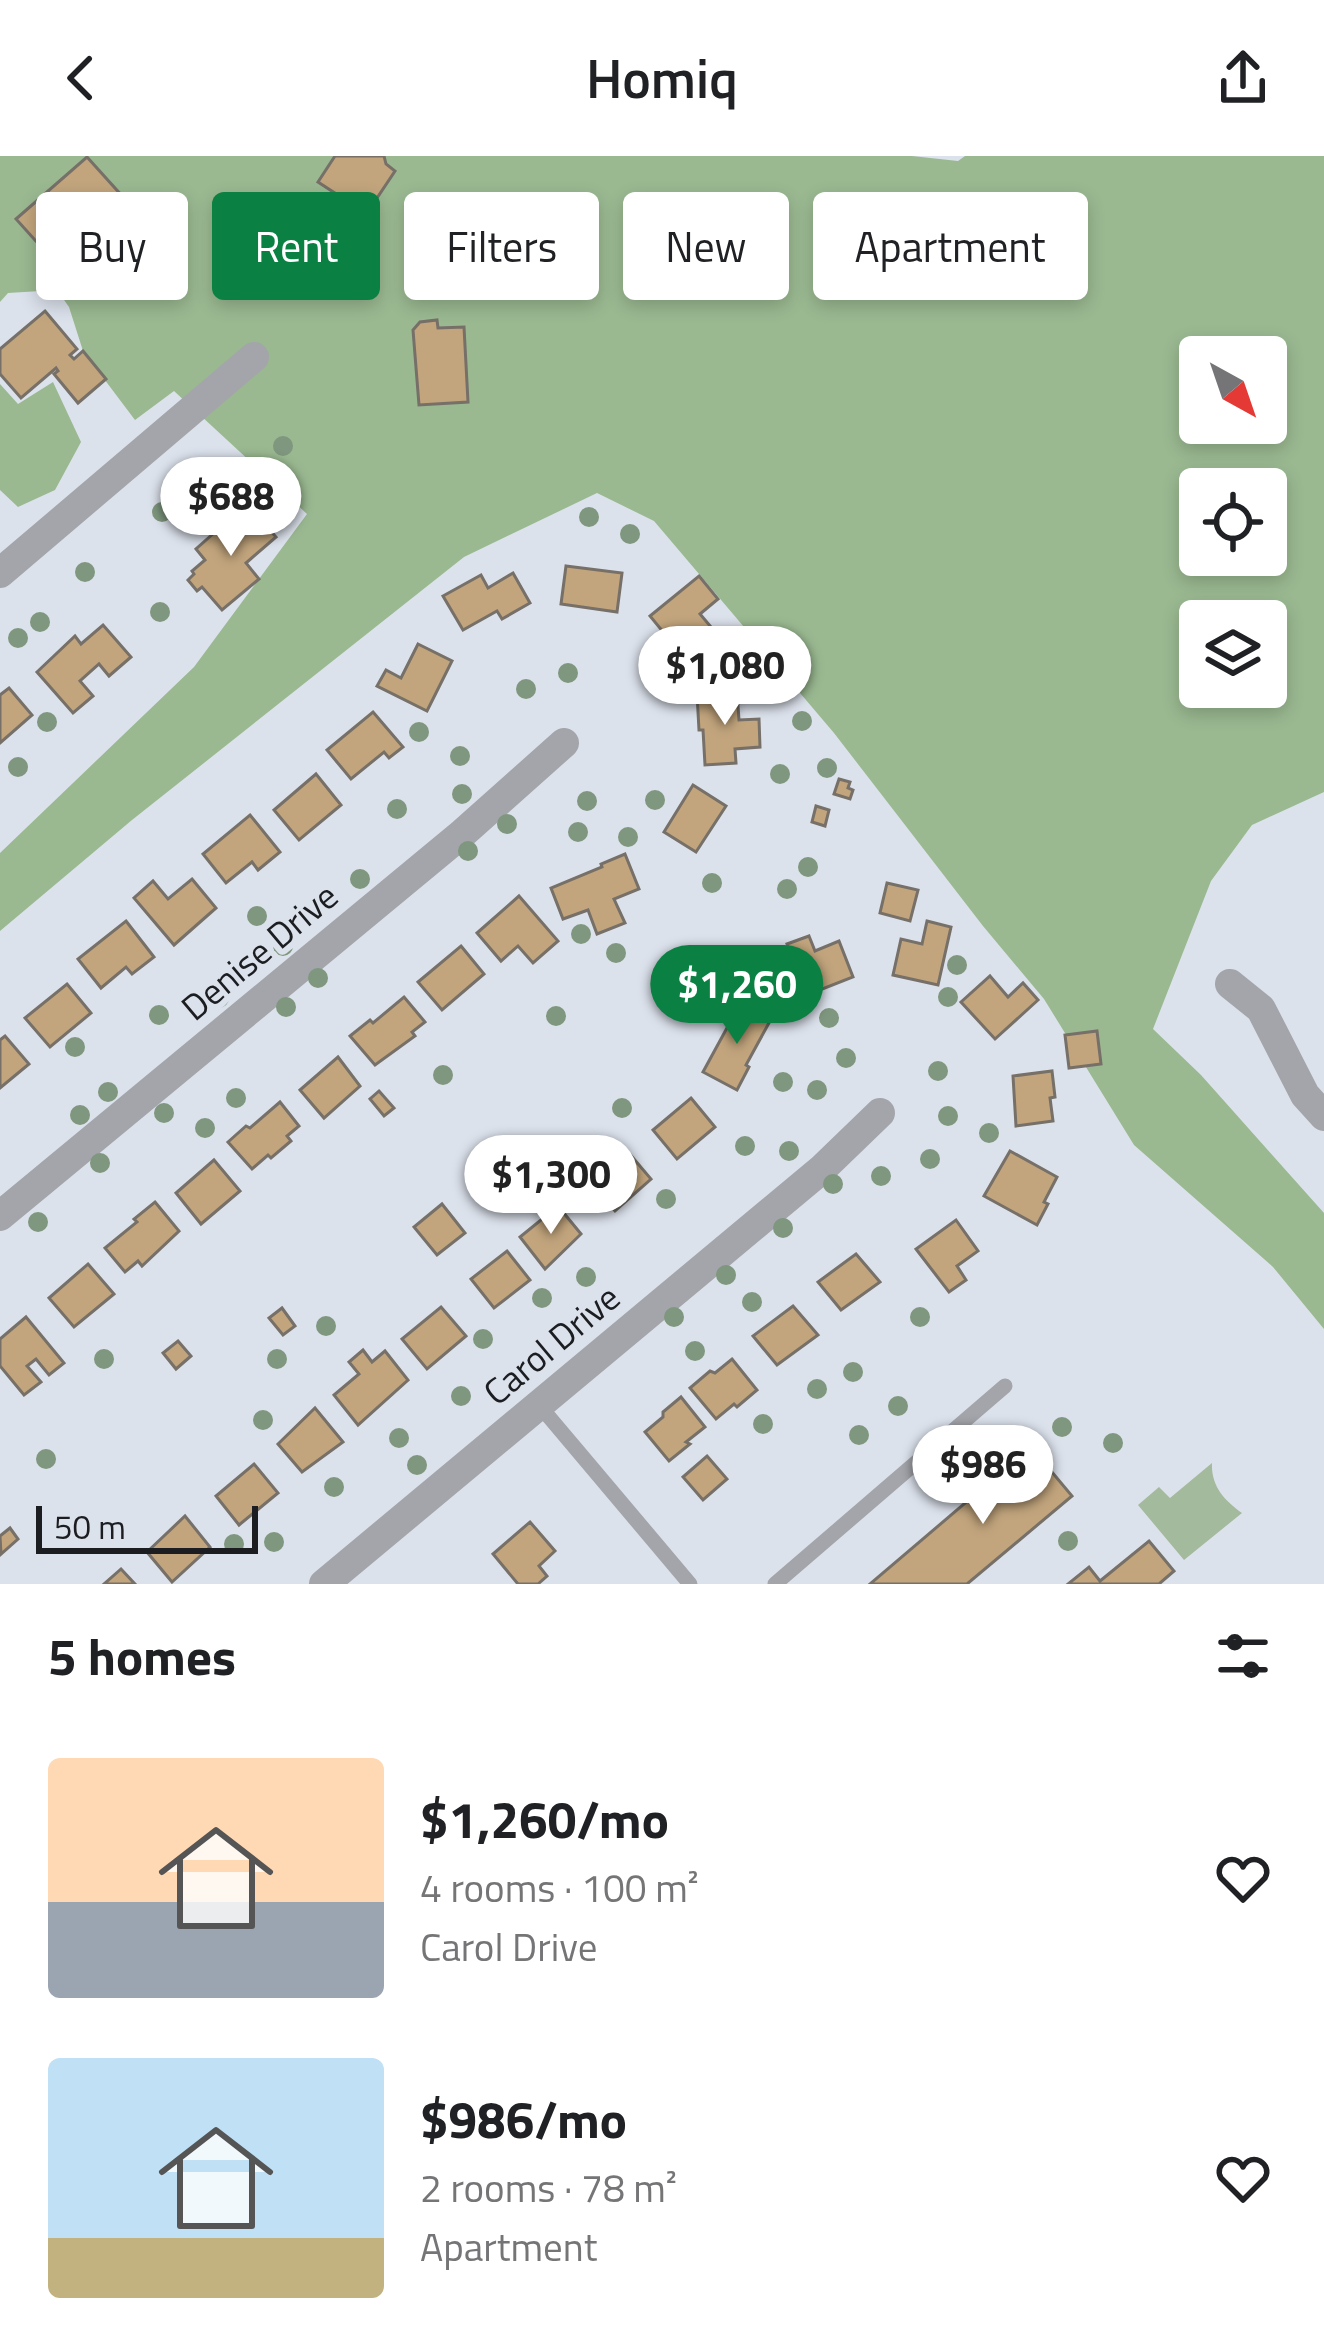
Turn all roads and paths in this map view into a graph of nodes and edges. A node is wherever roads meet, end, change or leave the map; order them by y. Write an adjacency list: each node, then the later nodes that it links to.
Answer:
1 (254, 358): 2 (street)
2 (0, 573)
3 (564, 743): 7 (street, Denise Drive)
4 (1230, 984): 6 (street)
5 (880, 1113): 9 (street, Carol Drive)
6 (1324, 1116)
7 (0, 1216)
8 (1006, 1386): 12 (lane)
9 (539, 1405): 10 (street, Carol Drive); 11 (lane)
10 (324, 1584)
11 (690, 1584)
12 (775, 1584)

